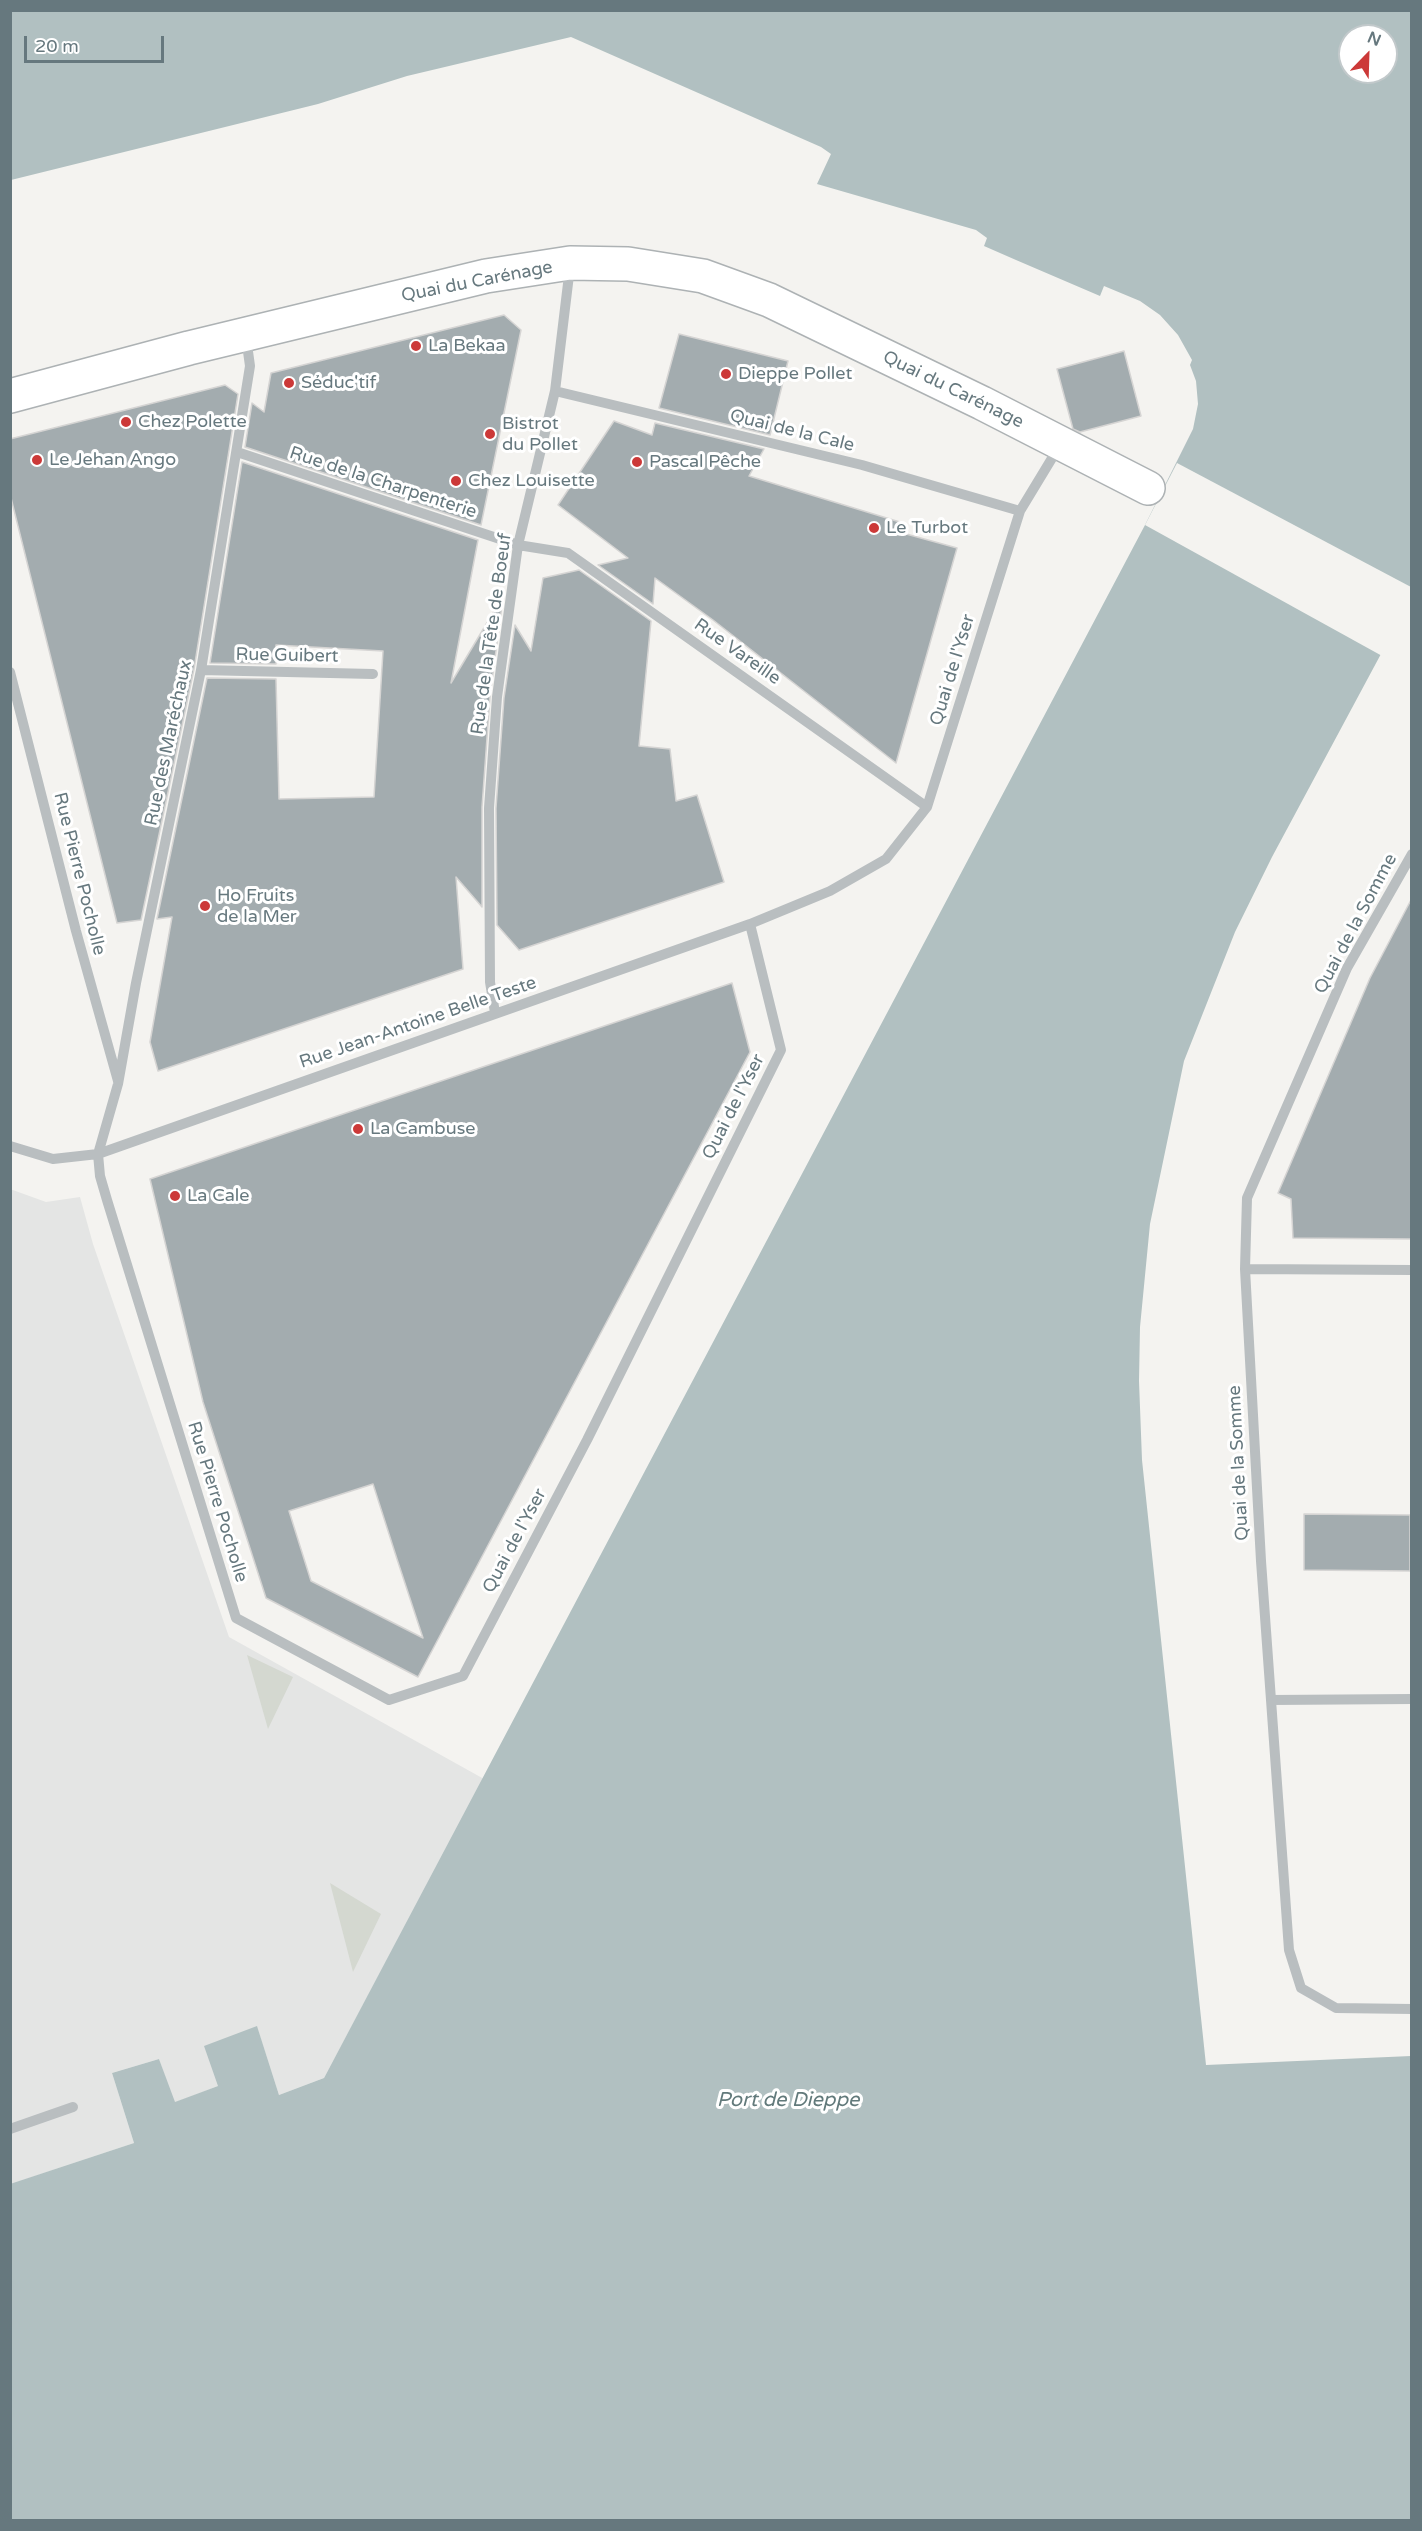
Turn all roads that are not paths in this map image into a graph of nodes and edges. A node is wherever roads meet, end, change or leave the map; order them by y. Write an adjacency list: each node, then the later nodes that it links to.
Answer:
1 (570, 263): 2 (main road, Quai du Carénage); 3 (street, Rue de la Tête de Boeuf); 5 (main road, Quai du Carénage)
2 (246, 335): 4 (main road, Quai du Carénage); 6 (street, Rue des Maréchaux)
3 (555, 391): 8 (street, Quai de la Cale); 9 (street, Rue de la Tête de Boeuf)
4 (10, 396)
5 (1061, 443): 7 (main road, Quai du Carénage); 8 (street, Quai de l'Yser)
6 (237, 452): 9 (street, Rue de la Charpenterie); 10 (street, Rue des Maréchaux)
7 (1148, 488)
8 (1020, 511): 13 (street, Quai de l'Yser)
9 (518, 545): 13 (street, Rue Vareille); 16 (street, Rue de la Tête de Boeuf)
10 (201, 670): 12 (street, Rue Guibert); 17 (street, Rue des Maréchaux)
11 (10, 672): 17 (street, Rue Pierre Pocholle)
12 (373, 674)
13 (927, 807): 15 (street, Quai de l'Yser)
14 (1412, 854): 20 (street, Quai de la Somme)
15 (750, 924): 16 (street, Rue Jean-Antoine Belle Teste); 22 (street, Quai de l'Yser)
16 (495, 1013): 19 (street, Rue Jean-Antoine Belle Teste)
17 (118, 1084): 19 (street, Rue des Maréchaux)
18 (10, 1146): 19 (street, Rue Jean-Antoine Belle Teste)
19 (98, 1154): 22 (street, Rue Pierre Pocholle)
20 (1245, 1269): 21 (street); 24 (street, Quai de la Somme)
21 (1412, 1270)
22 (463, 1676)
23 (1412, 1699): 24 (street)
24 (1271, 1700): 25 (street, Quai de la Somme)
25 (1412, 2009)
26 (73, 2108): 27 (street)
27 (10, 2129)

